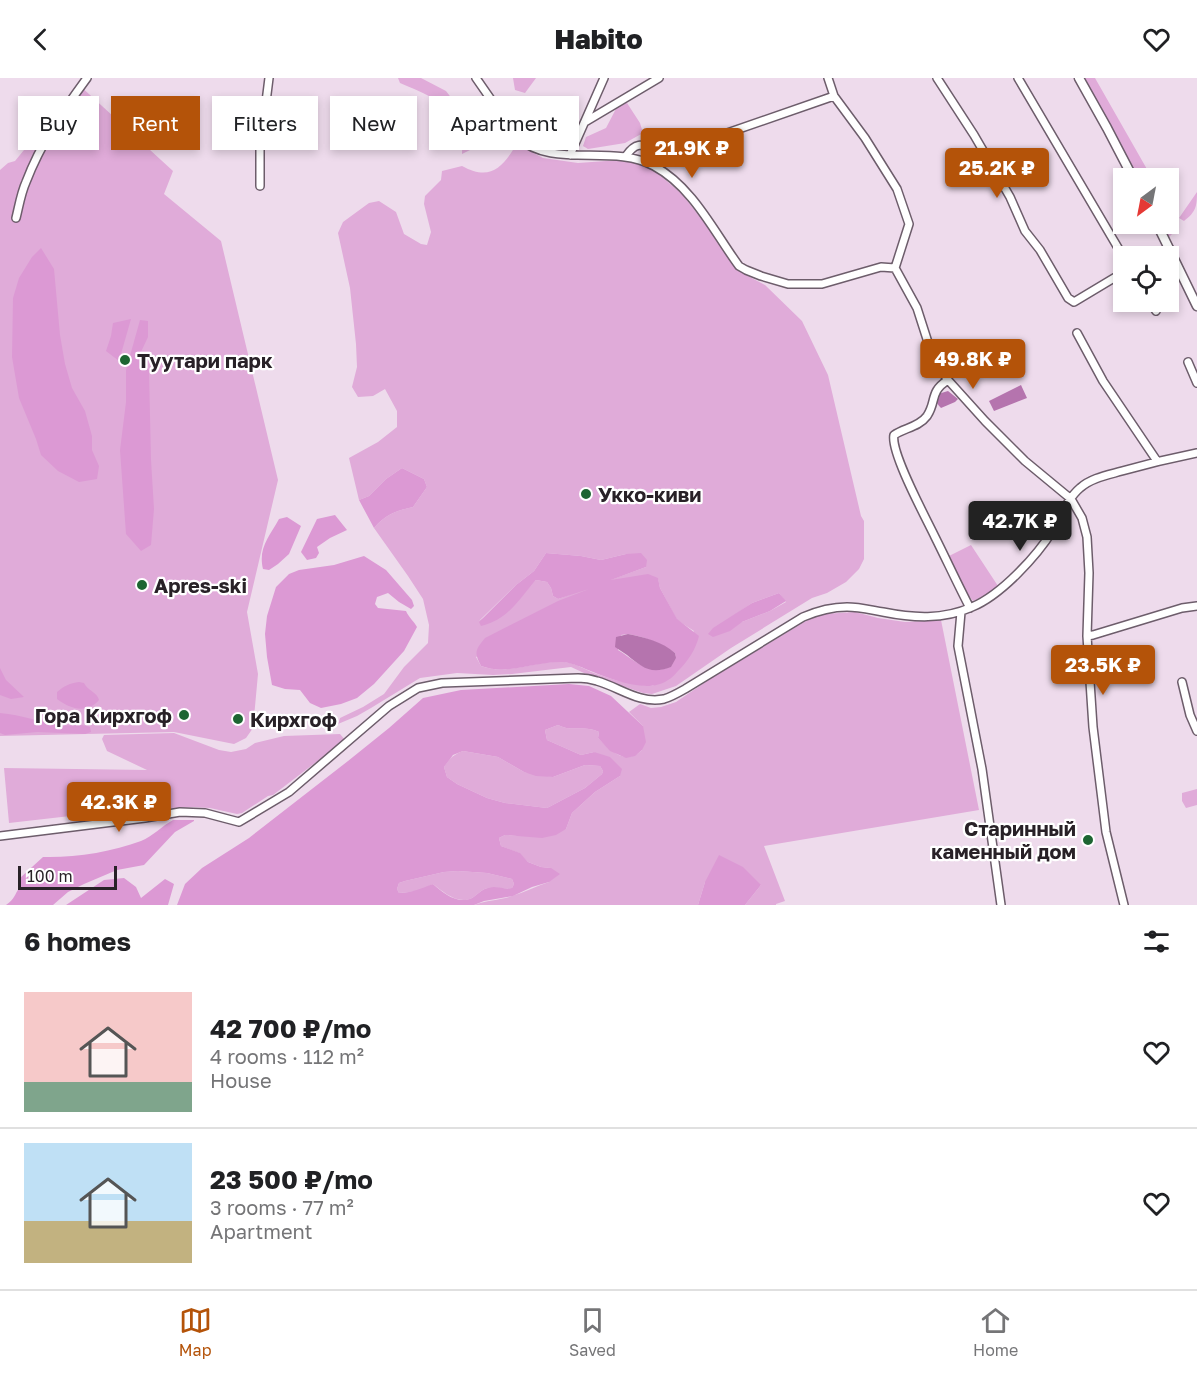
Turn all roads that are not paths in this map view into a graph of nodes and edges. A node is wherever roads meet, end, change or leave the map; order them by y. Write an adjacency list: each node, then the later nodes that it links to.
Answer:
1 (87, 78): 16 (street)
2 (268, 78): 15 (street)
3 (476, 78): 12 (street)
4 (604, 78): 11 (street)
5 (659, 78): 11 (street)
6 (828, 78): 10 (street)
7 (937, 78): 20 (street)
8 (1018, 78): 17 (street)
9 (1079, 78): 14 (street)
10 (834, 96): 13 (street); 18 (street)
11 (585, 122): 12 (street)
12 (570, 155): 13 (street)
13 (626, 156): 18 (street)
14 (1128, 168)
15 (260, 186)
16 (16, 218)
17 (1117, 246)
18 (895, 268): 24 (street)
19 (1179, 269): 21 (street)
20 (1113, 279)
21 (1197, 306)
22 (1077, 333): 27 (street)
23 (1188, 362): 25 (street)
24 (948, 380): 28 (street); 30 (street)
25 (1197, 383)
26 (1197, 453): 27 (street)
27 (1157, 461): 28 (street)
28 (1071, 499): 30 (street); 32 (street)
29 (1197, 606): 32 (street)
30 (970, 609): 31 (street)
31 (961, 612): 35 (street); 36 (street)
32 (1087, 636): 37 (street)
33 (1182, 682): 34 (street)
34 (1197, 731)
35 (0, 836)
36 (1001, 905)
37 (1124, 905)

